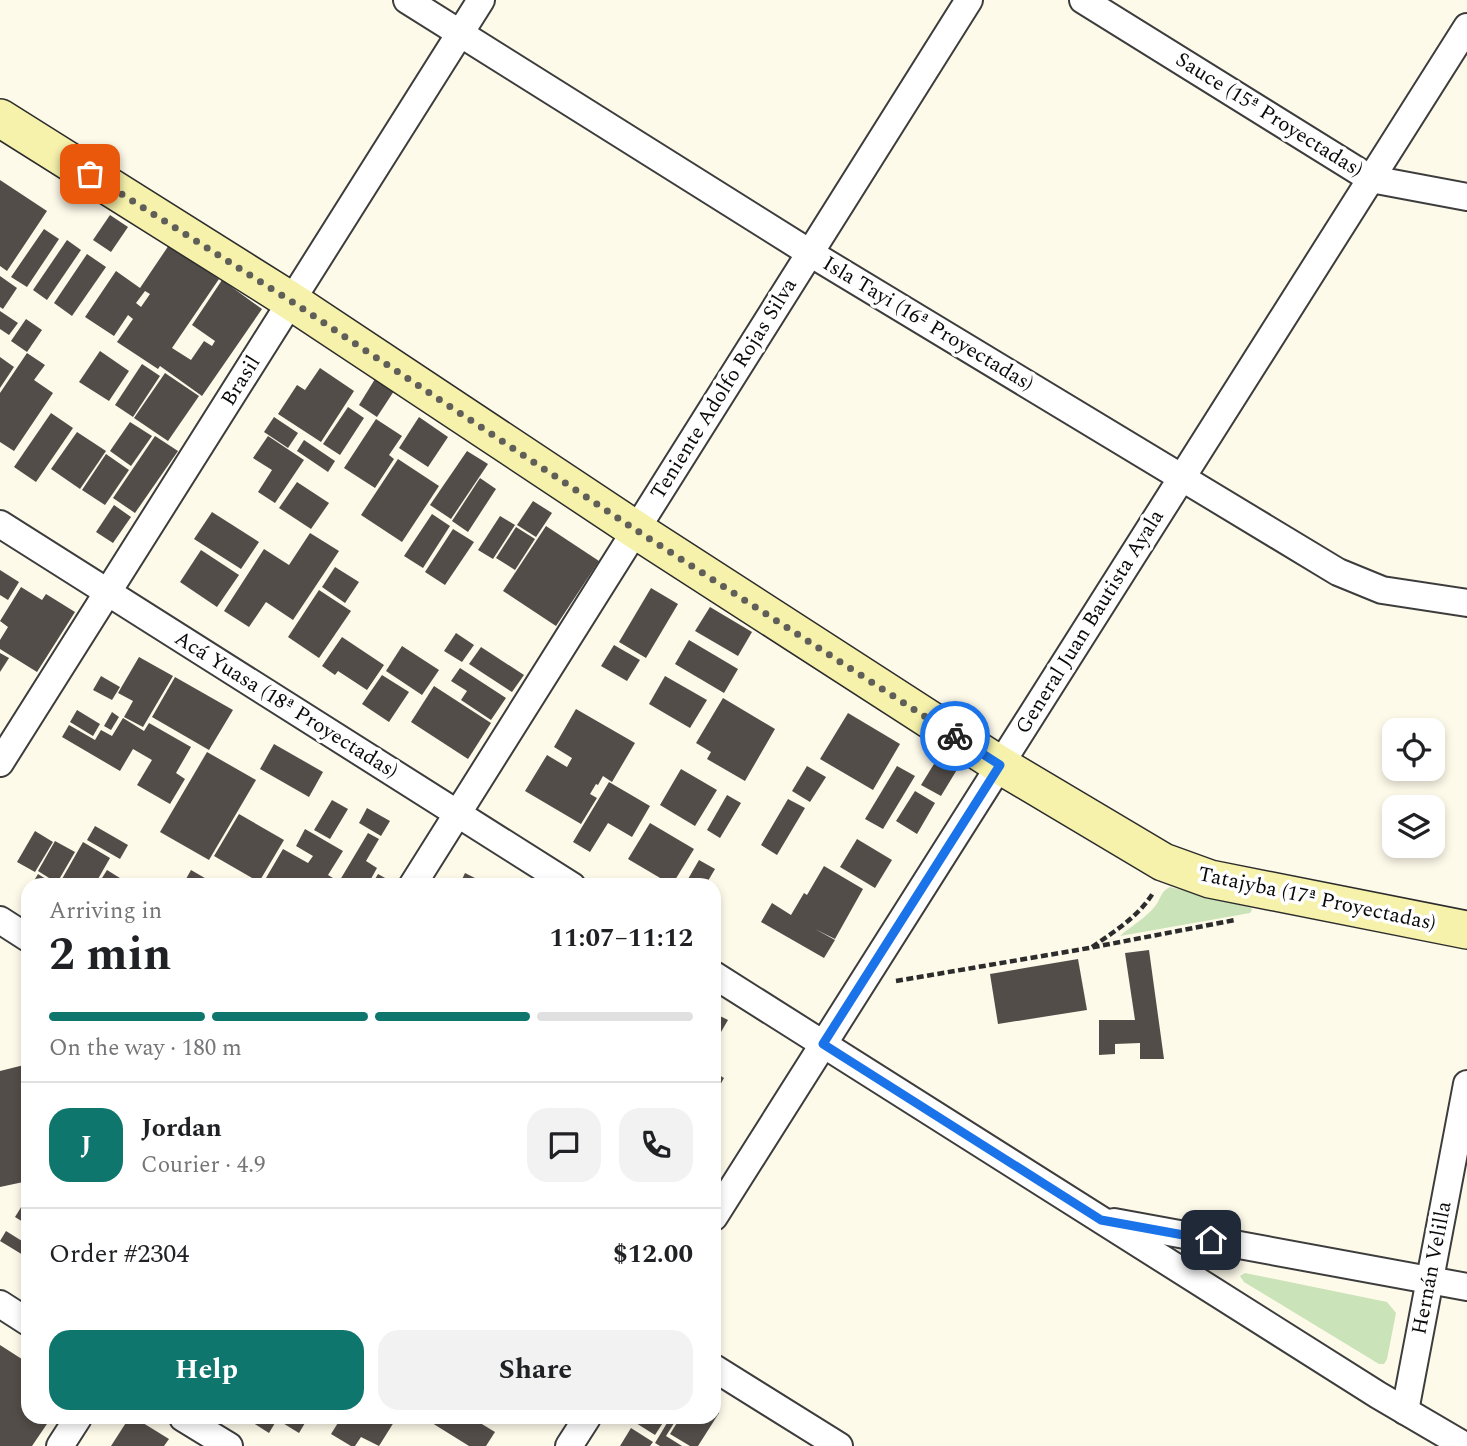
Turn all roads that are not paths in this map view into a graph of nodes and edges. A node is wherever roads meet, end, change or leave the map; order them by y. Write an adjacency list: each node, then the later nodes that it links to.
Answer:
1 (407, 0): 6 (street, Isla Tayi (16ª Proyectadas))
2 (481, 0): 6 (street, Brasil)
3 (969, 0): 10 (street, Teniente Adolfo Rojas Silva)
4 (1083, 0): 8 (street, Sauce (15ª Proyectadas))
5 (1467, 26): 8 (street, General Juan Bautista Ayala)
6 (460, 33): 10 (street, Isla Tayi (16ª Proyectadas)); 11 (street, Brasil)
7 (0, 118): 11 (street, Tatajyba (17ª Proyectadas))
8 (1371, 179): 9 (street, Sauce (15ª Proyectadas)); 12 (street, General Juan Bautista Ayala)
9 (1467, 197)
10 (810, 253): 12 (street, Isla Tayi (16ª Proyectadas)); 14 (street, Teniente Adolfo Rojas Silva)
11 (291, 301): 14 (street, Tatajyba (17ª Proyectadas)); 15 (street, Brasil)
12 (1182, 477): 16 (street, Isla Tayi (16ª Proyectadas)); 18 (street, General Juan Bautista Ayala)
13 (0, 524): 15 (street, Acá Yuasa (18ª Proyectadas))
14 (636, 530): 18 (street, Tatajyba (17ª Proyectadas)); 19 (street, Teniente Adolfo Rojas Silva)
15 (108, 592): 17 (street, Brasil); 19 (street, Acá Yuasa (18ª Proyectadas))
16 (1467, 603)
17 (0, 762)
18 (1000, 765): 23 (street, Tatajyba (17ª Proyectadas)); 26 (street, General Juan Bautista Ayala)
19 (458, 813): 20 (street, Teniente Adolfo Rojas Silva); 21 (street, Acá Yuasa (18ª Proyectadas))
20 (417, 878)
21 (560, 878)
22 (0, 920): 24 (street)
23 (1467, 930)
24 (21, 934)
25 (721, 979): 26 (street)
26 (823, 1044): 28 (street, General Juan Bautista Ayala); 29 (street)
27 (1467, 1084): 30 (street, Hernán Velilla)
28 (721, 1206)
29 (1101, 1220): 30 (street); 35 (street)
30 (1430, 1280): 31 (street); 35 (street, Hernán Velilla)
31 (1467, 1287)
32 (0, 1304): 33 (street)
33 (21, 1317)
34 (721, 1372): 42 (street)
35 (1405, 1411): 43 (street)
36 (74, 1424): 39 (street)
37 (193, 1424): 40 (street)
38 (583, 1424): 41 (street)
39 (60, 1446)
40 (229, 1446)
41 (569, 1446)
42 (839, 1446)
43 (1465, 1446)

